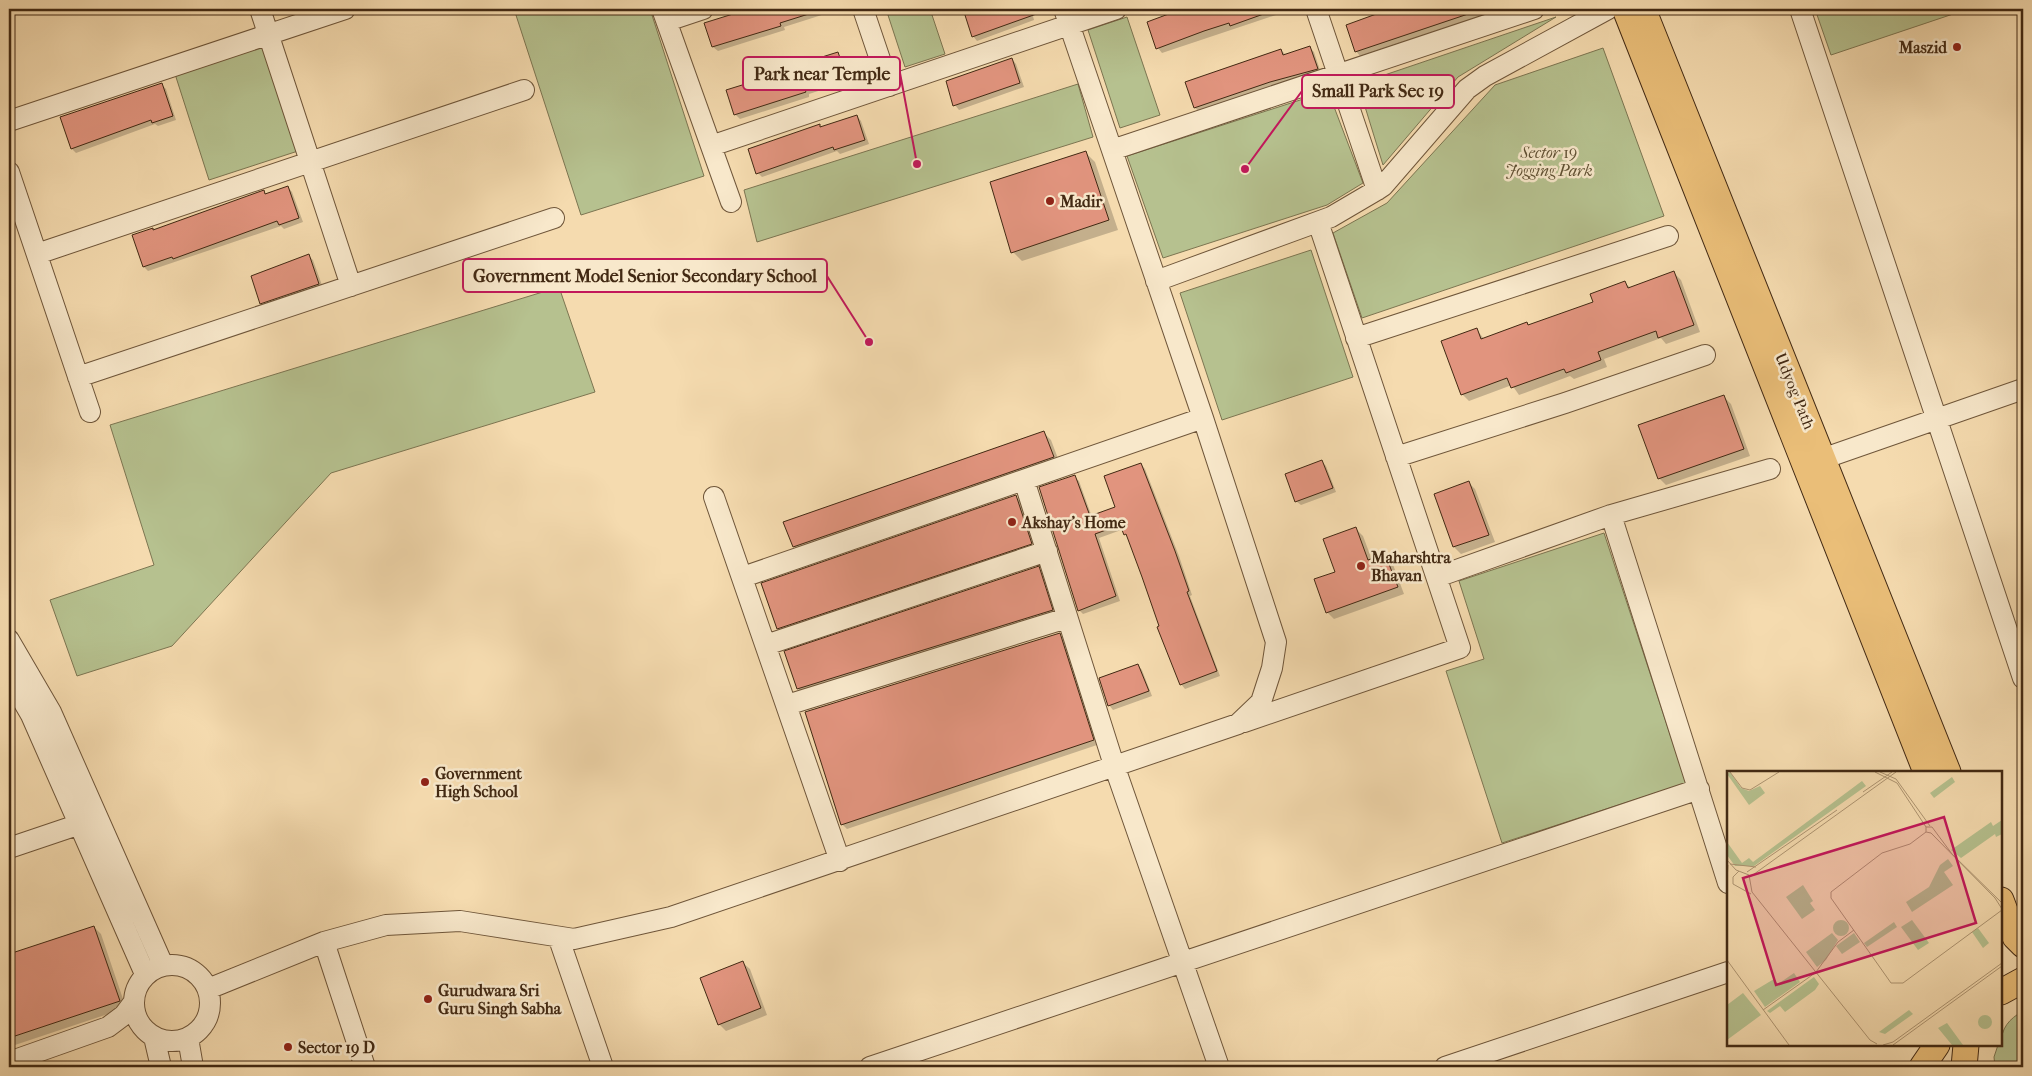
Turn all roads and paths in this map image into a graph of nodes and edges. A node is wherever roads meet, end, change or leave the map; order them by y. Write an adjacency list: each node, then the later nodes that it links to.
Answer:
1 (260, 9): 14 (street)
2 (345, 9): 14 (street)
3 (703, 9): 12 (street)
4 (863, 9): 16 (street)
5 (1116, 9): 13 (street)
6 (1316, 9): 15 (street)
7 (1534, 9): 15 (street)
8 (1608, 9): 23 (street)
9 (1624, 9): 56 (main road, Udyog Path)
10 (1643, 9): 39 (main road, Udyog Path)
11 (1800, 9): 37 (street)
12 (664, 15): 19 (street)
13 (1067, 16): 16 (street); 20 (street)
14 (269, 34): 18 (street); 21 (street)
15 (1338, 74): 20 (street); 23 (street)
16 (889, 86): 19 (street)
17 (524, 90): 21 (street)
18 (9, 121)
19 (711, 146): 24 (street)
20 (1112, 150): 29 (street)
21 (310, 162): 28 (street); 30 (street)
22 (9, 172): 28 (street)
23 (1377, 190): 26 (street)
24 (731, 202)
25 (554, 218): 30 (street)
26 (1318, 222): 29 (street); 31 (street)
27 (1668, 236): 31 (street)
28 (37, 254): 33 (street)
29 (1156, 281): 36 (street)
30 (351, 286): 33 (street)
31 (1356, 338): 38 (street)
32 (1705, 354): 38 (street)
33 (78, 377): 35 (street)
34 (2023, 389): 37 (street)
35 (90, 412)
36 (1203, 418): 41 (street); 54 (street)
37 (1937, 419): 39 (street); 50 (street)
38 (1396, 457): 46 (street)
39 (1822, 459): 57 (main road, Udyog Path)
40 (1770, 469): 43 (street)
41 (1024, 480): 44 (street); 45 (street)
42 (714, 497): 45 (street)
43 (1611, 515): 46 (street); 58 (street)
44 (1047, 551): 47 (street); 49 (street)
45 (743, 577): 49 (street)
46 (1437, 577): 54 (street)
47 (1068, 618): 53 (street); 55 (street)
48 (9, 640): 59 (street)
49 (766, 645): 53 (street)
50 (2020, 654): 52 (street)
51 (9, 677): 59 (street)
52 (2023, 678)
53 (787, 705): 61 (street)
54 (1238, 724): 55 (street)
55 (1114, 766): 61 (street); 68 (street)
56 (1926, 771)
57 (1948, 771)
58 (1699, 789): 62 (street); 68 (street)
59 (89, 821): 60 (street); 69 (street); 71 (street)
60 (9, 848)
61 (840, 860): 65 (street)
62 (1727, 880)
63 (2002, 903): 64 (main road); 67 (main road)
64 (2023, 920)
65 (559, 938): 66 (street); 86 (street)
66 (324, 942): 73 (street); 85 (street)
67 (2023, 945)
68 (1183, 963): 82 (street); 87 (street)
69 (163, 965): 71 (street); 73 (street)
70 (1727, 972): 88 (street)
71 (145, 974): 75 (street)
72 (2023, 980): 74 (main road)
73 (208, 989): 77 (street)
74 (2002, 991)
75 (133, 1003): 76 (street); 78 (street)
76 (148, 1033): 77 (street); 78 (street); 83 (street)
77 (188, 1038): 84 (street)
78 (77, 1039): 81 (street)
79 (1936, 1046): 89 (main road)
80 (1966, 1046): 90 (main road)
81 (9, 1062)
82 (882, 1065)
83 (161, 1067)
84 (193, 1067)
85 (365, 1067)
86 (603, 1067)
87 (1219, 1067)
88 (1445, 1067)
89 (1922, 1067)
90 (1964, 1067)

